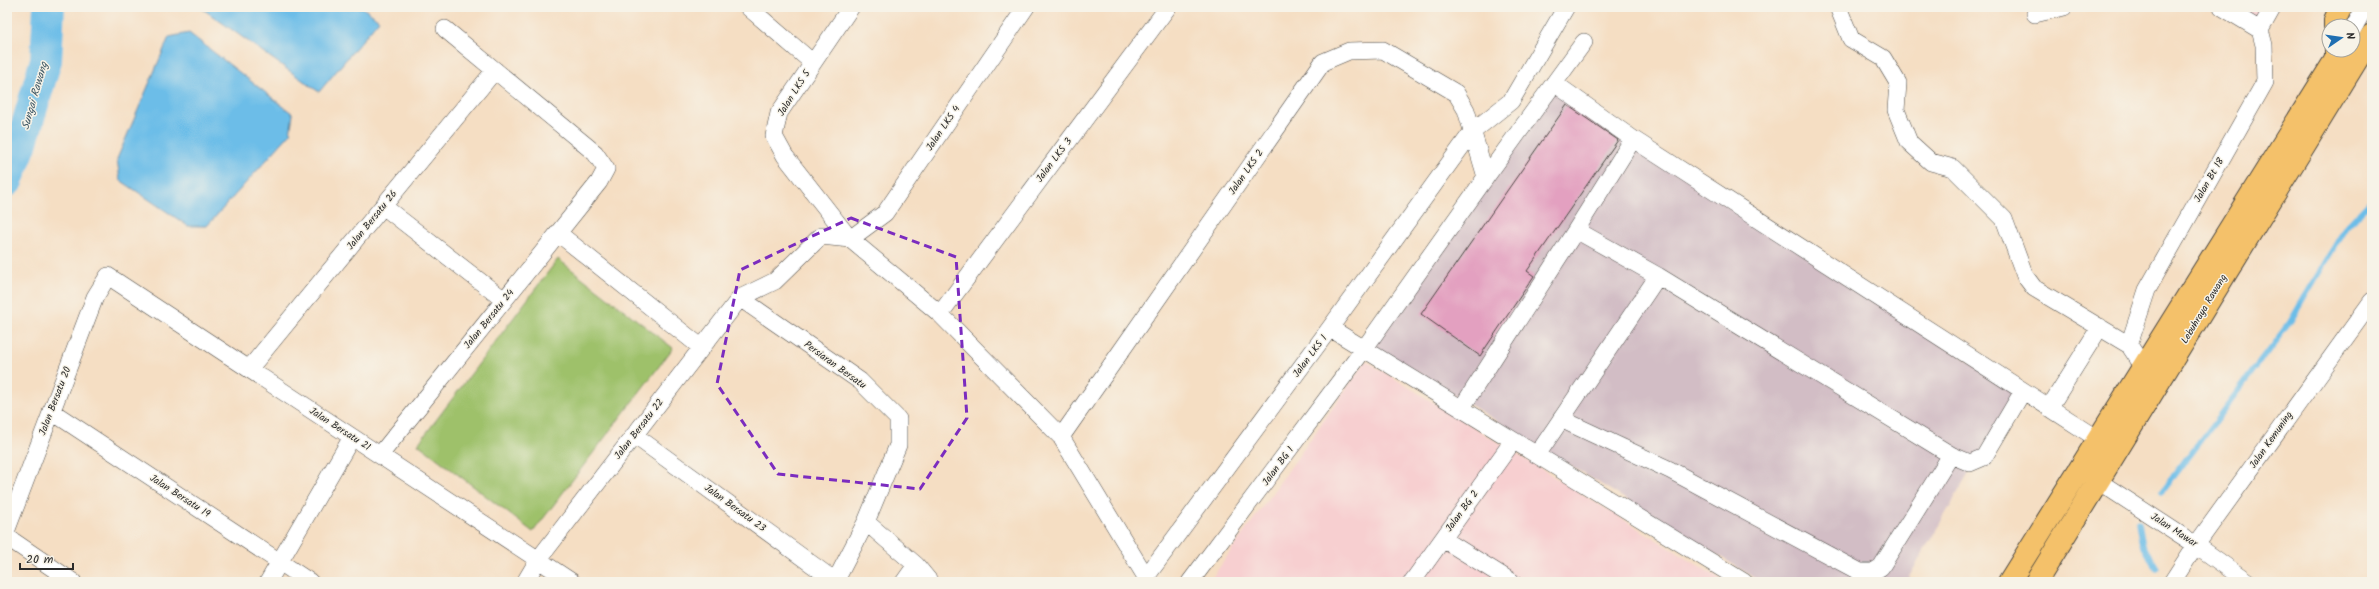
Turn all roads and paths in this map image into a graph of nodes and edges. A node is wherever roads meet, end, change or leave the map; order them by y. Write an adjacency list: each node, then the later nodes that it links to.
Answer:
1 (748, 7): 20 (street)
2 (851, 7): 20 (street, Jalan LKS 5)
3 (1026, 7): 29 (street, Jalan LKS 4)
4 (1168, 7): 35 (street, Jalan LKS 3)
5 (1566, 7): 23 (street, Jalan LKS 1)
6 (1838, 7): 37 (street)
7 (2064, 7): 12 (street)
8 (2222, 7): 16 (street)
9 (2274, 7): 16 (street)
10 (2341, 7): 13 (main road)
11 (2365, 7): 14 (street)
12 (2035, 14)
13 (2336, 18)
14 (2359, 18)
15 (445, 29): 21 (street)
16 (2260, 30): 38 (street, Jalan Bt 18)
17 (2372, 35): 56 (main road, Lebuhraya Rawang)
18 (1584, 42): 22 (street, Jalan BG 1)
19 (2335, 58): 41 (main road, Lebuhraya Rawang)
20 (813, 63): 29 (street, Jalan LKS 5)
21 (495, 70): 26 (street, Jalan Bersatu 26); 28 (street, Jalan Bersatu 24)
22 (1554, 83): 24 (street); 25 (street, Jalan BG 1)
23 (1472, 132): 25 (street, Jalan LKS 2); 36 (street, Jalan LKS 1); 50 (street, Jalan LKS 2)
24 (1633, 139): 27 (street); 43 (street)
25 (1486, 177): 40 (street, Jalan BG 1)
26 (383, 206): 33 (street); 42 (street, Jalan Bersatu 26)
27 (1576, 230): 31 (street); 45 (street)
28 (558, 233): 33 (street, Jalan Bersatu 24); 39 (street)
29 (850, 239): 32 (street); 35 (street, Jalan LKS 5)
30 (108, 276): 42 (street, Jalan Bersatu 21); 46 (street, Jalan Bersatu 20)
31 (1658, 276): 47 (street); 55 (street)
32 (740, 298): 39 (street, Jalan Bersatu 22); 57 (street, Persiaran Bersatu)
33 (504, 300): 53 (street, Jalan Bersatu 24)
34 (2372, 301): 61 (street, Jalan Kemuning)
35 (940, 314): 50 (street, Jalan LKS 5)
36 (1330, 328): 40 (street); 65 (street, Jalan LKS 1)
37 (2100, 328): 38 (street); 44 (street)
38 (2129, 345): 41 (street)
39 (702, 348): 48 (street, Jalan Bersatu 22)
40 (1364, 349): 45 (street); 66 (street, Jalan BG 1)
41 (2144, 366): 51 (main road, Lebuhraya Rawang)
42 (249, 369): 49 (street, Jalan Bersatu 21)
43 (2023, 391): 44 (street); 55 (street)
44 (2049, 408): 51 (street)
45 (1461, 409): 52 (street)
46 (51, 411): 58 (street, Jalan Bersatu 20); 63 (street, Jalan Bersatu 19)
47 (1561, 419): 54 (street); 55 (street)
48 (634, 435): 62 (street, Jalan Bersatu 22); 72 (street, Jalan Bersatu 23)
49 (352, 437): 53 (street, Jalan Bersatu 21); 63 (street)
50 (1061, 437): 65 (street, Jalan LKS 5)
51 (2098, 439): 78 (main road, Lebuhraya Rawang)
52 (1513, 441): 54 (street); 60 (street, Jalan BG 2)
53 (380, 455): 62 (street, Jalan Bersatu 21)
54 (1537, 455): 77 (street)
55 (1951, 455)
56 (2098, 481): 61 (street, Jalan Mawar); 79 (main road, Lebuhraya Rawang)
57 (866, 522): 64 (street); 72 (street, Persiaran Bersatu)
58 (7, 529)
59 (7, 537): 67 (street)
60 (1442, 539): 75 (street, Jalan BG 2); 76 (street)
61 (2196, 545): 80 (street, Jalan Kemuning); 81 (street, Jalan Mawar)
62 (538, 560): 70 (street, Jalan Bersatu 22); 71 (street, Jalan Bersatu 21)
63 (279, 561): 68 (street); 69 (street, Jalan Bersatu 19)
64 (916, 565): 73 (street); 74 (street)
65 (1147, 580)
66 (1194, 581)
67 (73, 582)
68 (268, 582)
69 (310, 582)
70 (526, 582)
71 (572, 582)
72 (835, 582)
73 (904, 582)
74 (930, 582)
75 (1412, 582)
76 (1512, 582)
77 (1744, 582)
78 (2009, 582)
79 (2036, 582)
80 (2172, 582)
81 (2248, 582)

